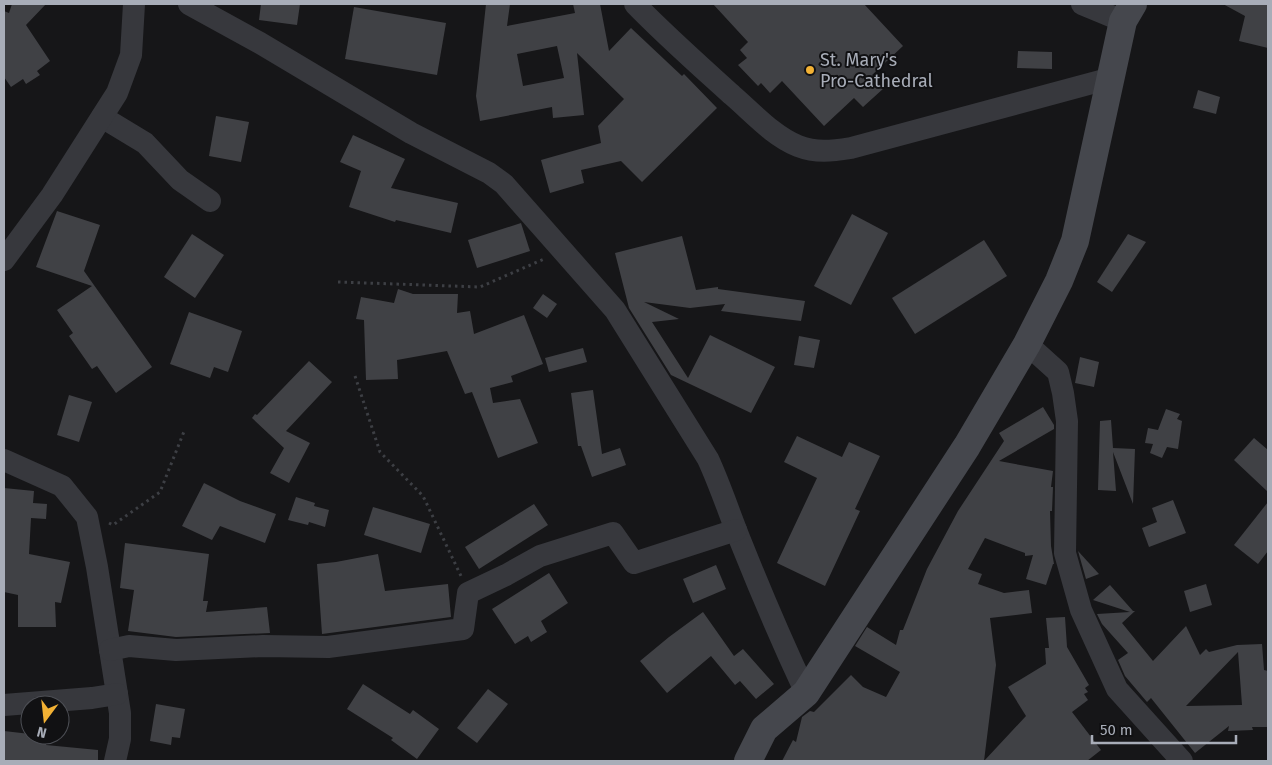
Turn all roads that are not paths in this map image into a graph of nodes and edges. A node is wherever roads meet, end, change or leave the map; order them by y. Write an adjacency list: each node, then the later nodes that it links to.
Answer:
1 (134, 4): 7 (street)
2 (189, 4): 12 (street)
3 (634, 4): 6 (street)
4 (1082, 4): 5 (street)
5 (1128, 13): 6 (street)
6 (1110, 78): 10 (street)
7 (102, 117): 8 (street); 9 (street)
8 (210, 201)
9 (4, 260)
10 (1027, 344): 14 (street); 19 (street)
11 (4, 460): 13 (street)
12 (736, 530): 13 (street); 14 (street)
13 (110, 650): 15 (street)
14 (806, 693): 18 (street)
15 (117, 694): 16 (street); 17 (street)
16 (4, 704)
17 (115, 761)
18 (748, 761)
19 (1182, 761)

